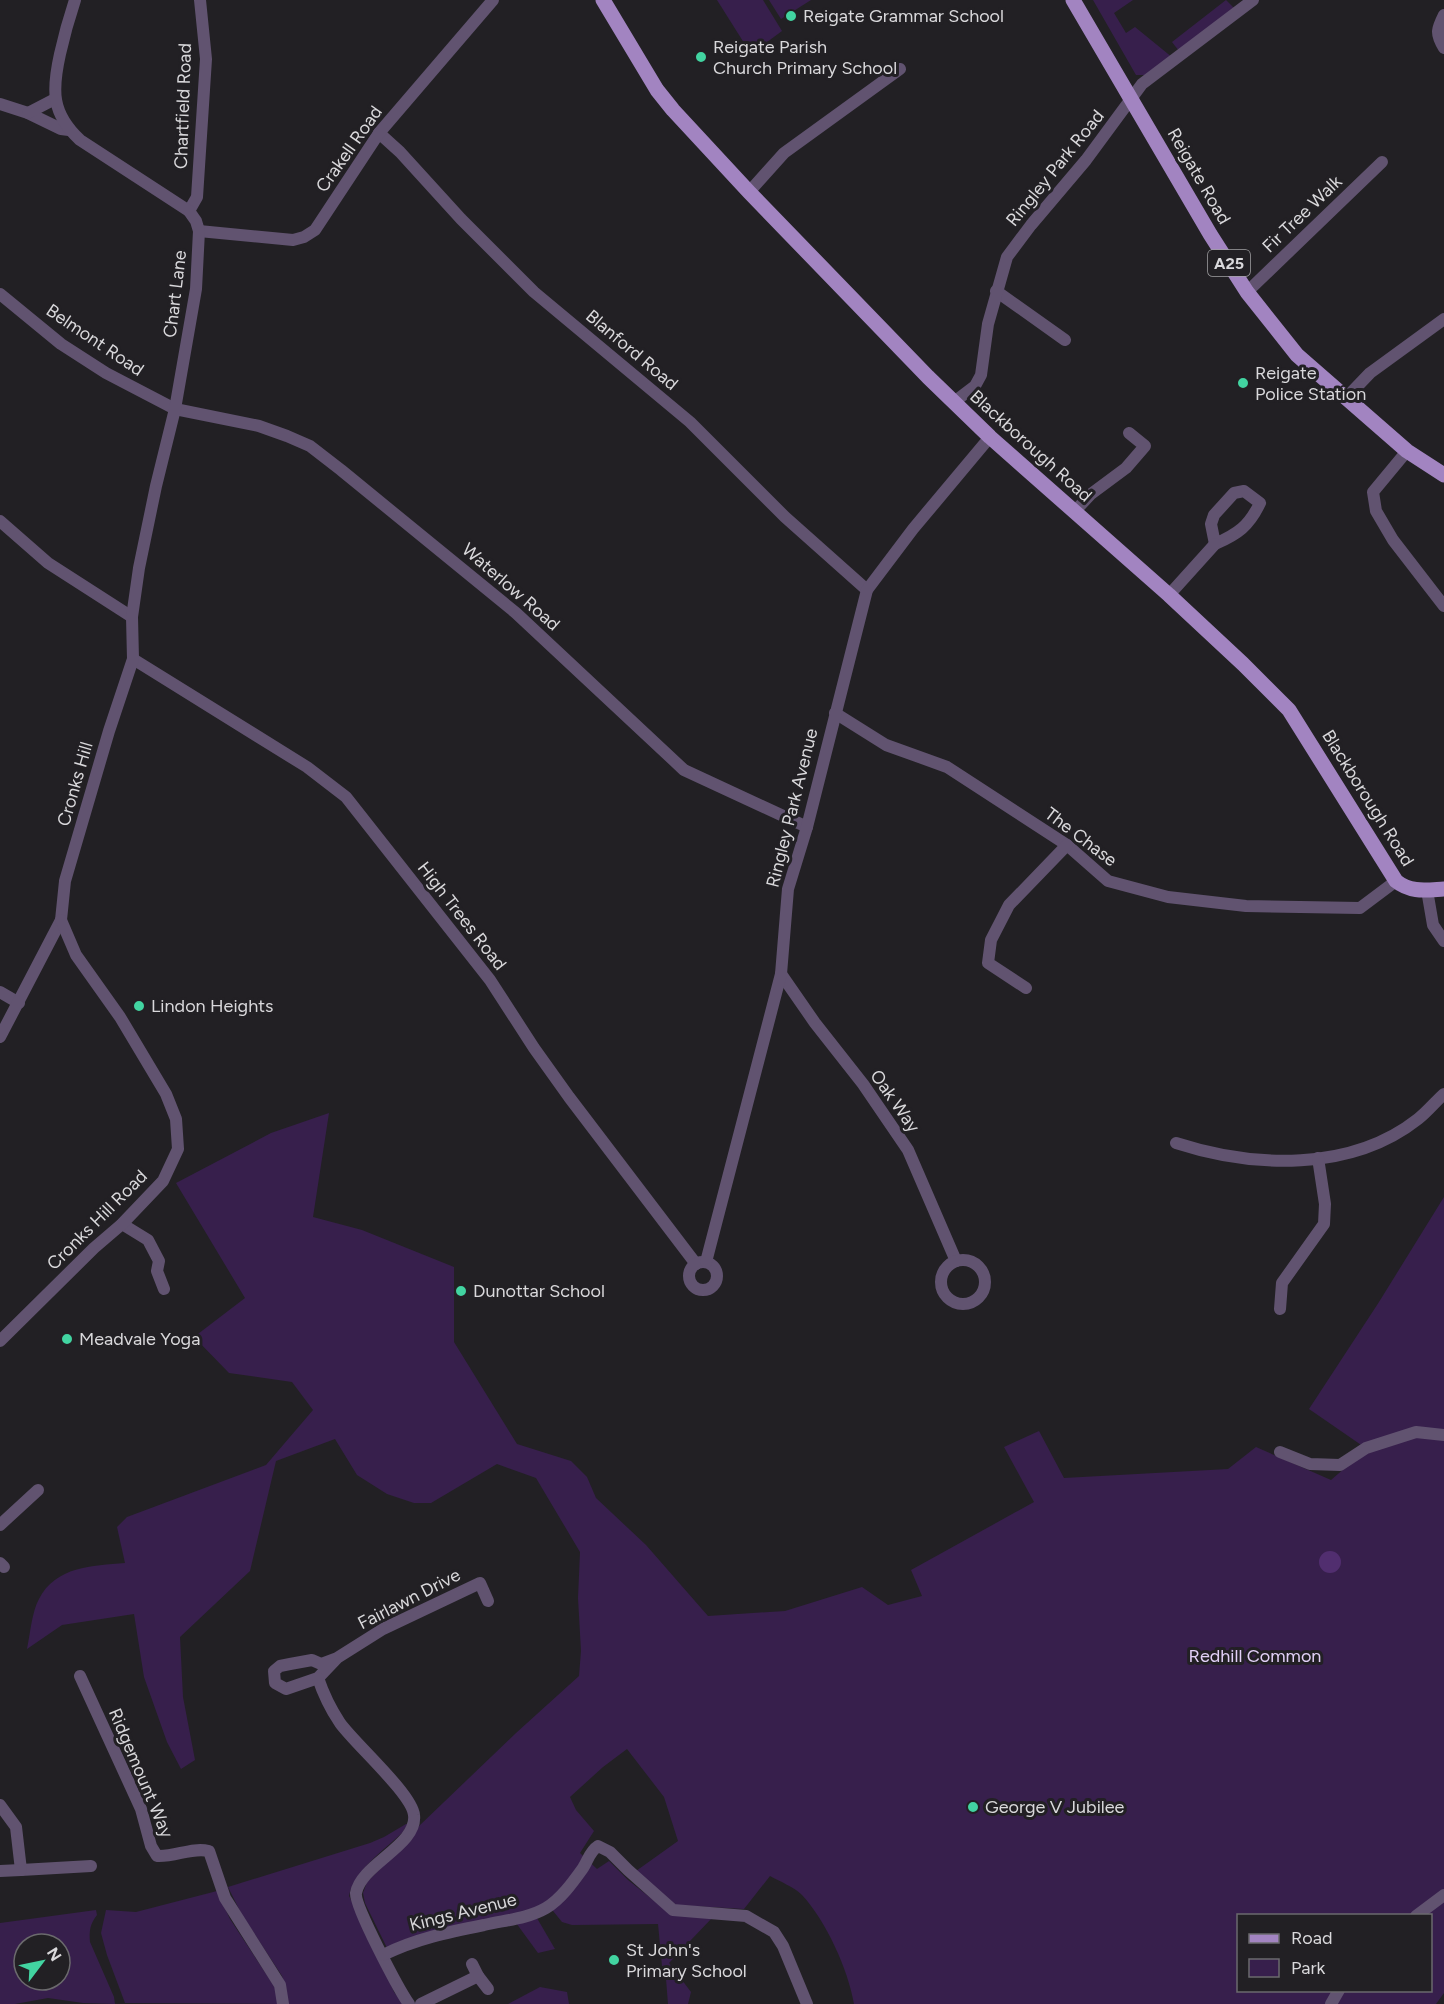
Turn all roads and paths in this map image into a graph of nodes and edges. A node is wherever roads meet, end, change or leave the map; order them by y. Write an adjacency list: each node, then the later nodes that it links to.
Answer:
1 (75, 0): 11 (street)
2 (200, 0): 18 (street, Chartfield Road)
3 (493, 0): 15 (street, Crakell Road)
4 (603, 0): 17 (main road, Blackborough Road)
5 (1073, 0): 10 (main road, Reigate Road / A25)
6 (1253, 0): 10 (street, Ringley Park Road)
7 (1444, 15): 8 (street)
8 (1444, 48)
9 (900, 69): 17 (street)
10 (1132, 98): 20 (street, Ringley Park Road); 21 (main road, Reigate Road / A25)
11 (55, 99): 13 (street); 14 (street)
12 (0, 104): 13 (street)
13 (28, 113): 14 (street)
14 (69, 130): 18 (street)
15 (379, 133): 19 (street, Crakell Road); 35 (street, Blanford Road)
16 (1382, 162): 21 (street, Fir Tree Walk)
17 (749, 192): 26 (main road, Blackborough Road)
18 (189, 211): 19 (street, Chart Lane)
19 (199, 231): 27 (street, Chart Lane)
20 (996, 291): 24 (street); 26 (street, Ringley Park Road)
21 (1247, 292): 25 (main road, Reigate Road / A25)
22 (0, 294): 27 (street, Belmont Road)
23 (1444, 319): 25 (street)
24 (1065, 340)
25 (1347, 397): 30 (main road, Reigate Road / A25)
26 (954, 402): 29 (main road, Blackborough Road)
27 (175, 410): 38 (street, Chart Lane); 41 (street, Waterlow Road)
28 (1129, 433): 32 (street)
29 (990, 437): 32 (main road, Blackborough Road); 35 (street, Ringley Park Avenue)
30 (1407, 451): 31 (main road, Reigate Road / A25); 37 (street)
31 (1444, 475)
32 (1074, 512): 36 (main road, Blackborough Road)
33 (0, 521): 38 (street)
34 (1215, 544): 34 (street); 36 (street)
35 (867, 590): 40 (street, Ringley Park Avenue)
36 (1169, 595): 43 (main road, Blackborough Road)
37 (1444, 606)
38 (132, 617): 39 (street, Chart Lane)
39 (133, 659): 46 (street, Cronks Hill); 58 (street, High Trees Road)
40 (835, 713): 41 (street, Ringley Park Avenue); 42 (street, The Chase)
41 (807, 827): 48 (street, Ringley Park Avenue)
42 (1067, 845): 43 (street, The Chase); 49 (street)
43 (1396, 881): 45 (main road, Blackborough Road)
44 (1444, 889): 45 (main road, Blackborough Road)
45 (1427, 890): 47 (street)
46 (61, 920): 51 (street); 56 (street, Cronks Hill Road)
47 (1444, 941)
48 (782, 975): 57 (street, Oak Way); 58 (street, Ringley Park Avenue)
49 (1026, 988)
50 (0, 992): 51 (street)
51 (19, 1003): 52 (street)
52 (0, 1036)
53 (1444, 1094): 55 (street)
54 (1176, 1143): 55 (street)
55 (1318, 1158): 60 (street)
56 (122, 1224): 59 (street); 61 (street, Cronks Hill Road)
57 (956, 1261)
58 (701, 1263)
59 (164, 1289)
60 (1280, 1309)
61 (0, 1341)
62 (1444, 1435): 63 (street)
63 (1280, 1452)
64 (38, 1490): 65 (street)
65 (0, 1525)
66 (488, 1601): 67 (street, Fairlawn Drive)
67 (338, 1658): 69 (street, Fairlawn Drive); 69 (street, Fairlawn Drive)
68 (80, 1676): 80 (street, Ridgemount Way)
69 (318, 1678): 76 (street)
70 (0, 1805): 72 (street)
71 (91, 1866): 72 (street)
72 (21, 1870): 73 (street)
73 (0, 1871)
74 (1444, 1895): 75 (street)
75 (1419, 1914)
76 (383, 1955): 81 (street); 83 (street, Kings Avenue)
77 (472, 1964): 78 (street)
78 (478, 1976): 79 (street); 82 (street)
79 (488, 1989)
80 (283, 2004)
81 (409, 2004)
82 (421, 2004)
83 (807, 2004)

